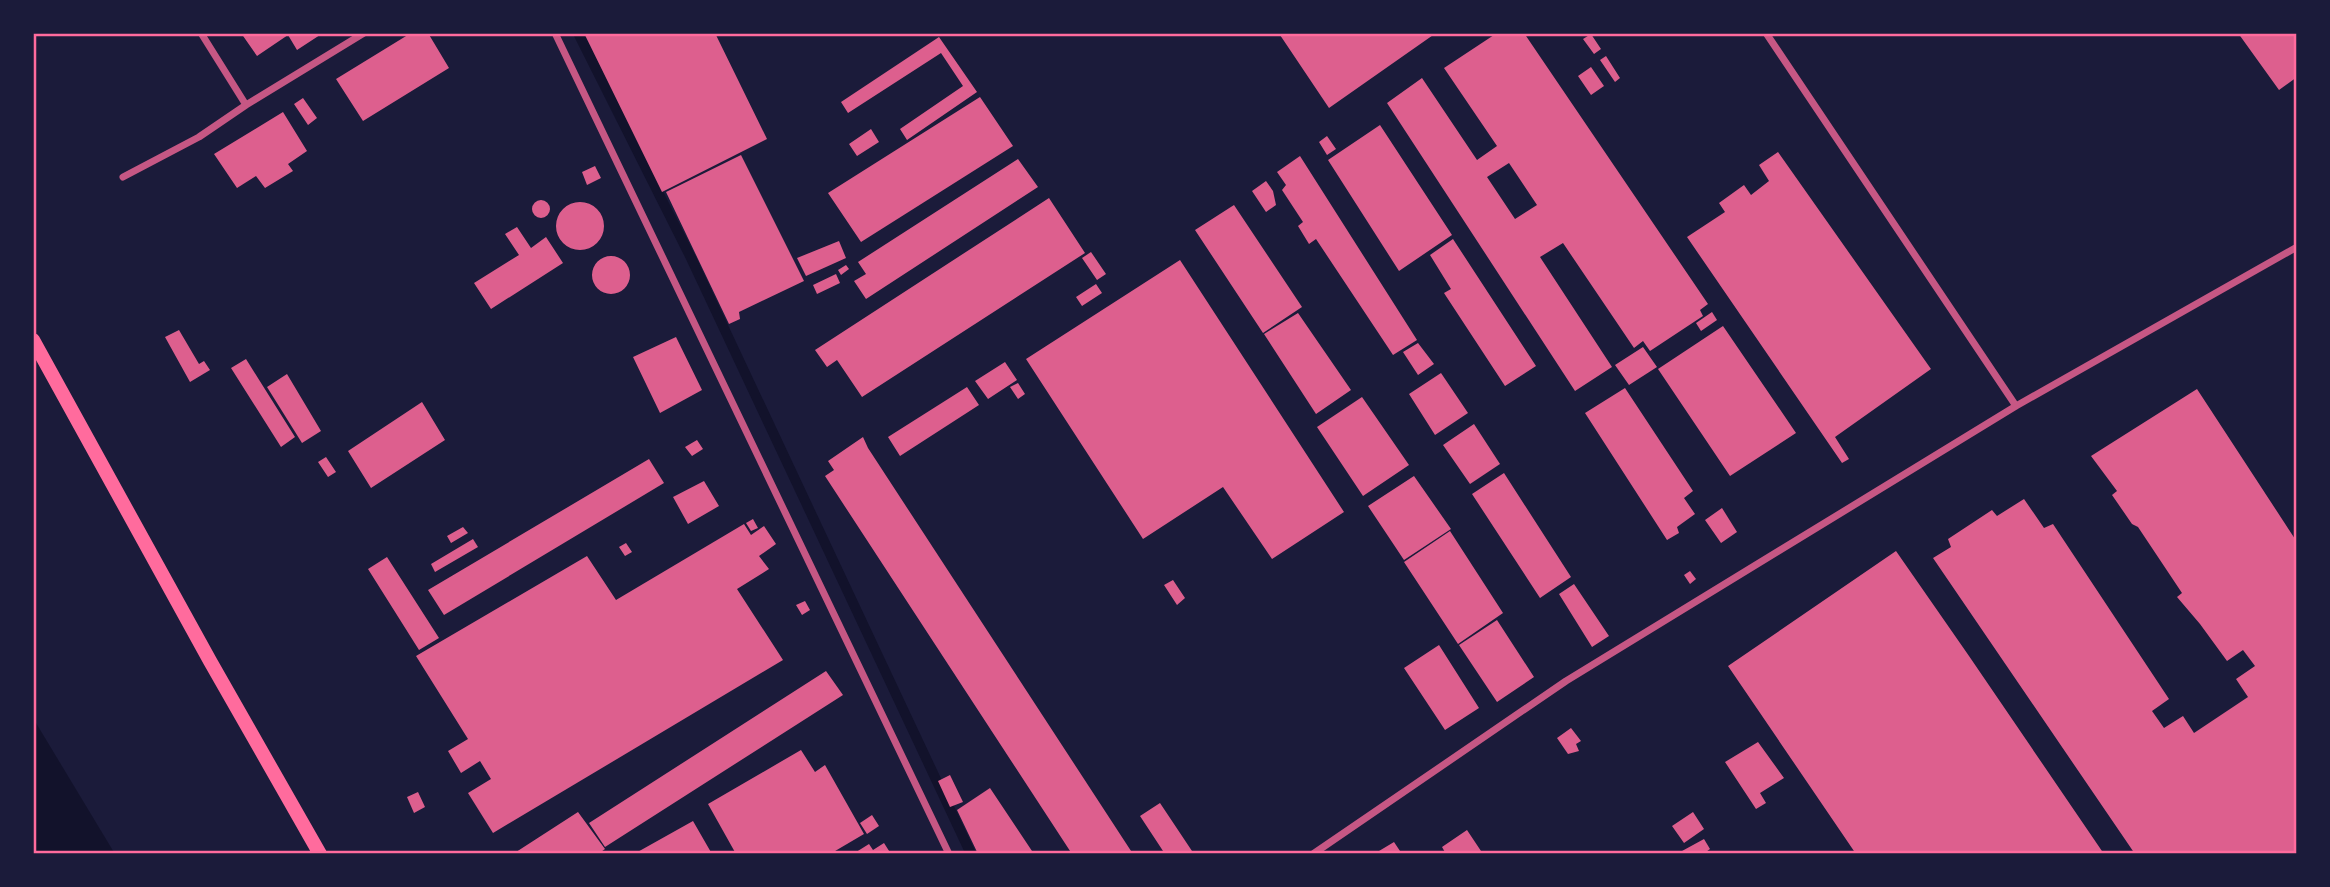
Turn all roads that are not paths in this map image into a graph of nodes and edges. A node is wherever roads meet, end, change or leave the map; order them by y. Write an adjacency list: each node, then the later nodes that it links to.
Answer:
1 (201, 33): 5 (street)
2 (363, 33): 5 (street)
3 (555, 33): 11 (street)
4 (1766, 33): 9 (street)
5 (246, 105): 6 (street)
6 (123, 177)
7 (2297, 247): 9 (street)
8 (33, 340): 10 (main road)
9 (2016, 406): 12 (street)
10 (320, 854)
11 (949, 854)
12 (1313, 854)

